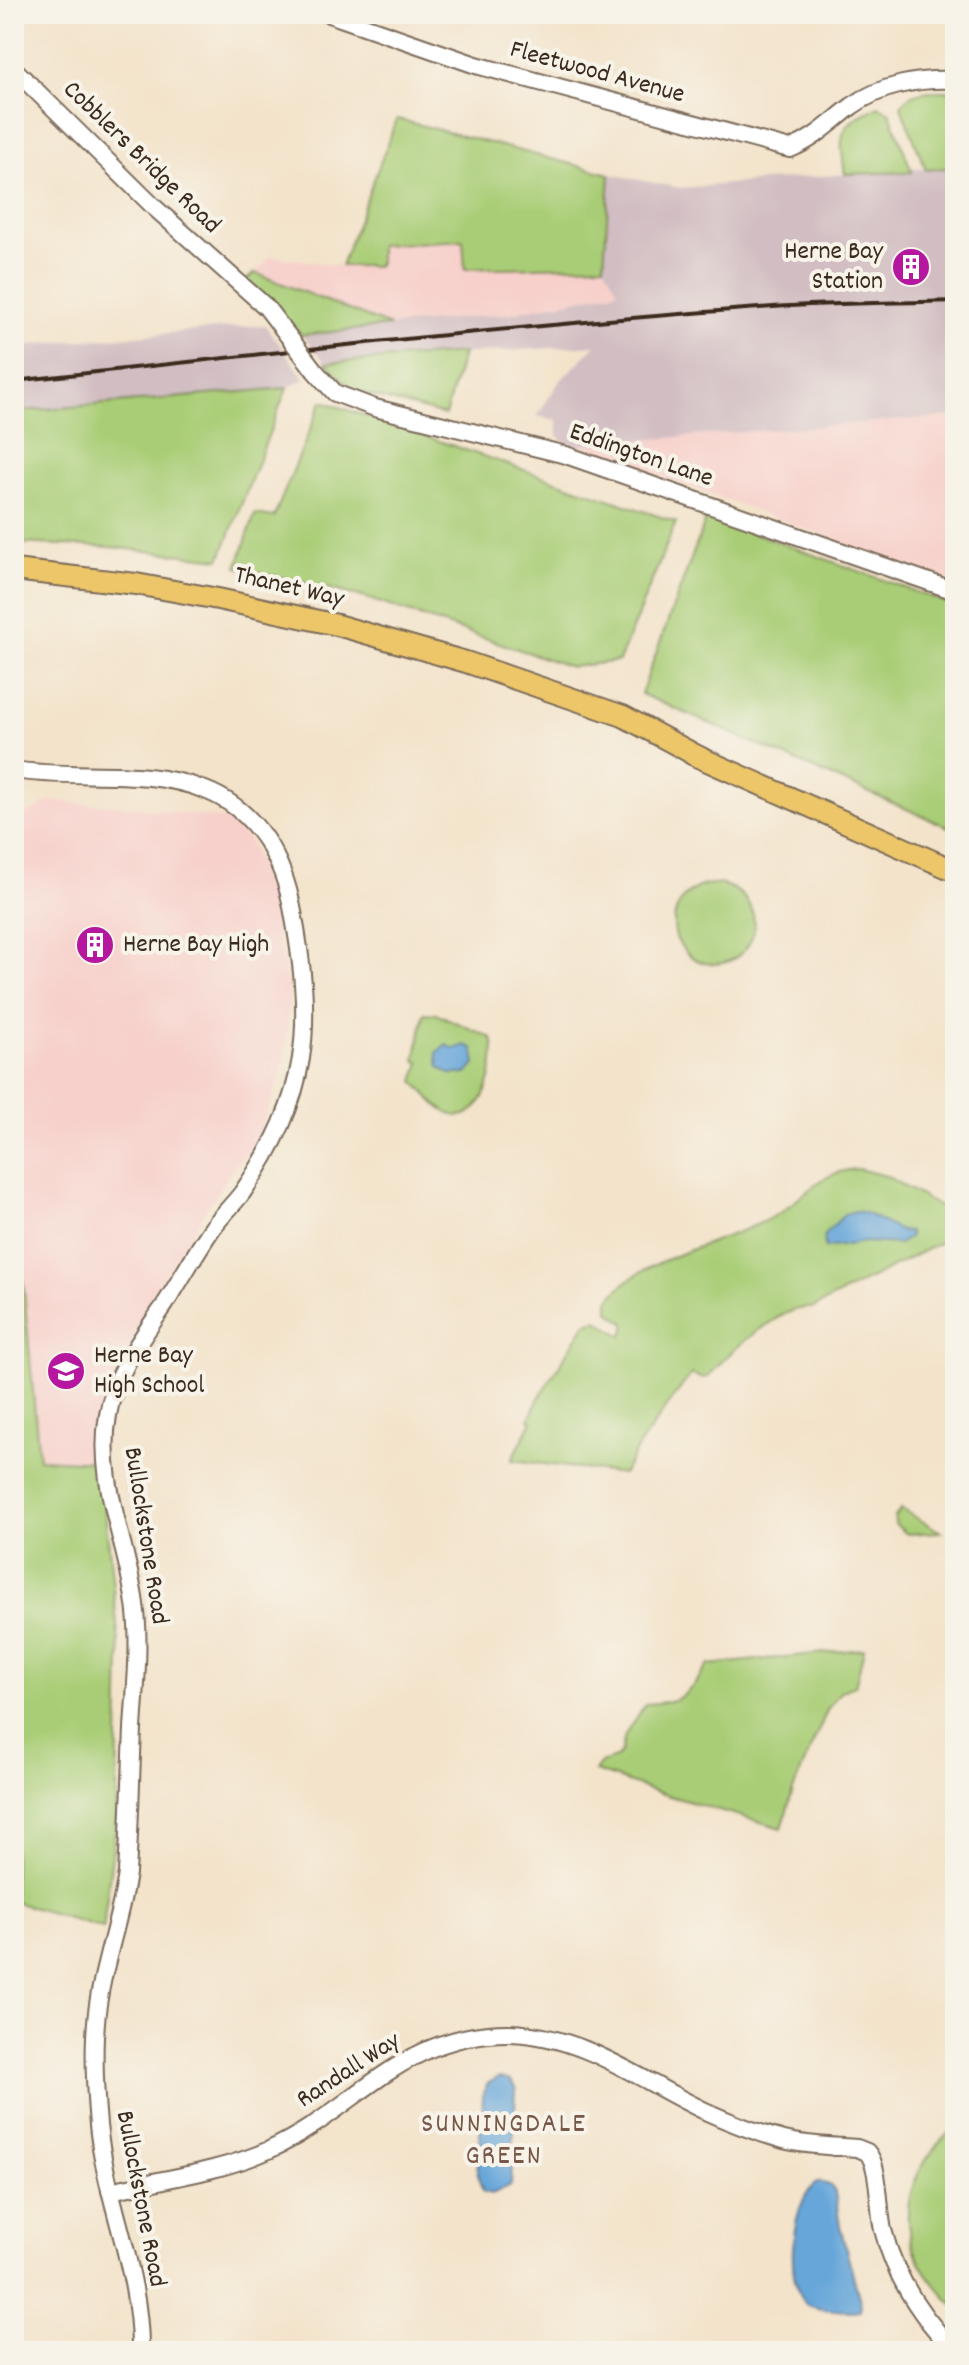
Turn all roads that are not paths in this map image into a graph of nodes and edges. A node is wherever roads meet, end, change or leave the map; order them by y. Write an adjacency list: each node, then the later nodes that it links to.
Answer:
1 (329, 14): 3 (street, Fleetwood Avenue)
2 (14, 69): 4 (street, Cobblers Bridge Road)
3 (955, 80)
4 (266, 307): 6 (street, Eddington Lane, bridge)
5 (14, 570): 8 (main road, Thanet Way)
6 (955, 591)
7 (14, 770): 9 (street, Bullockstone Road)
8 (955, 871)
9 (110, 2191): 10 (street, Bullockstone Road); 11 (street, Randall Way)
10 (140, 2351)
11 (955, 2351)

